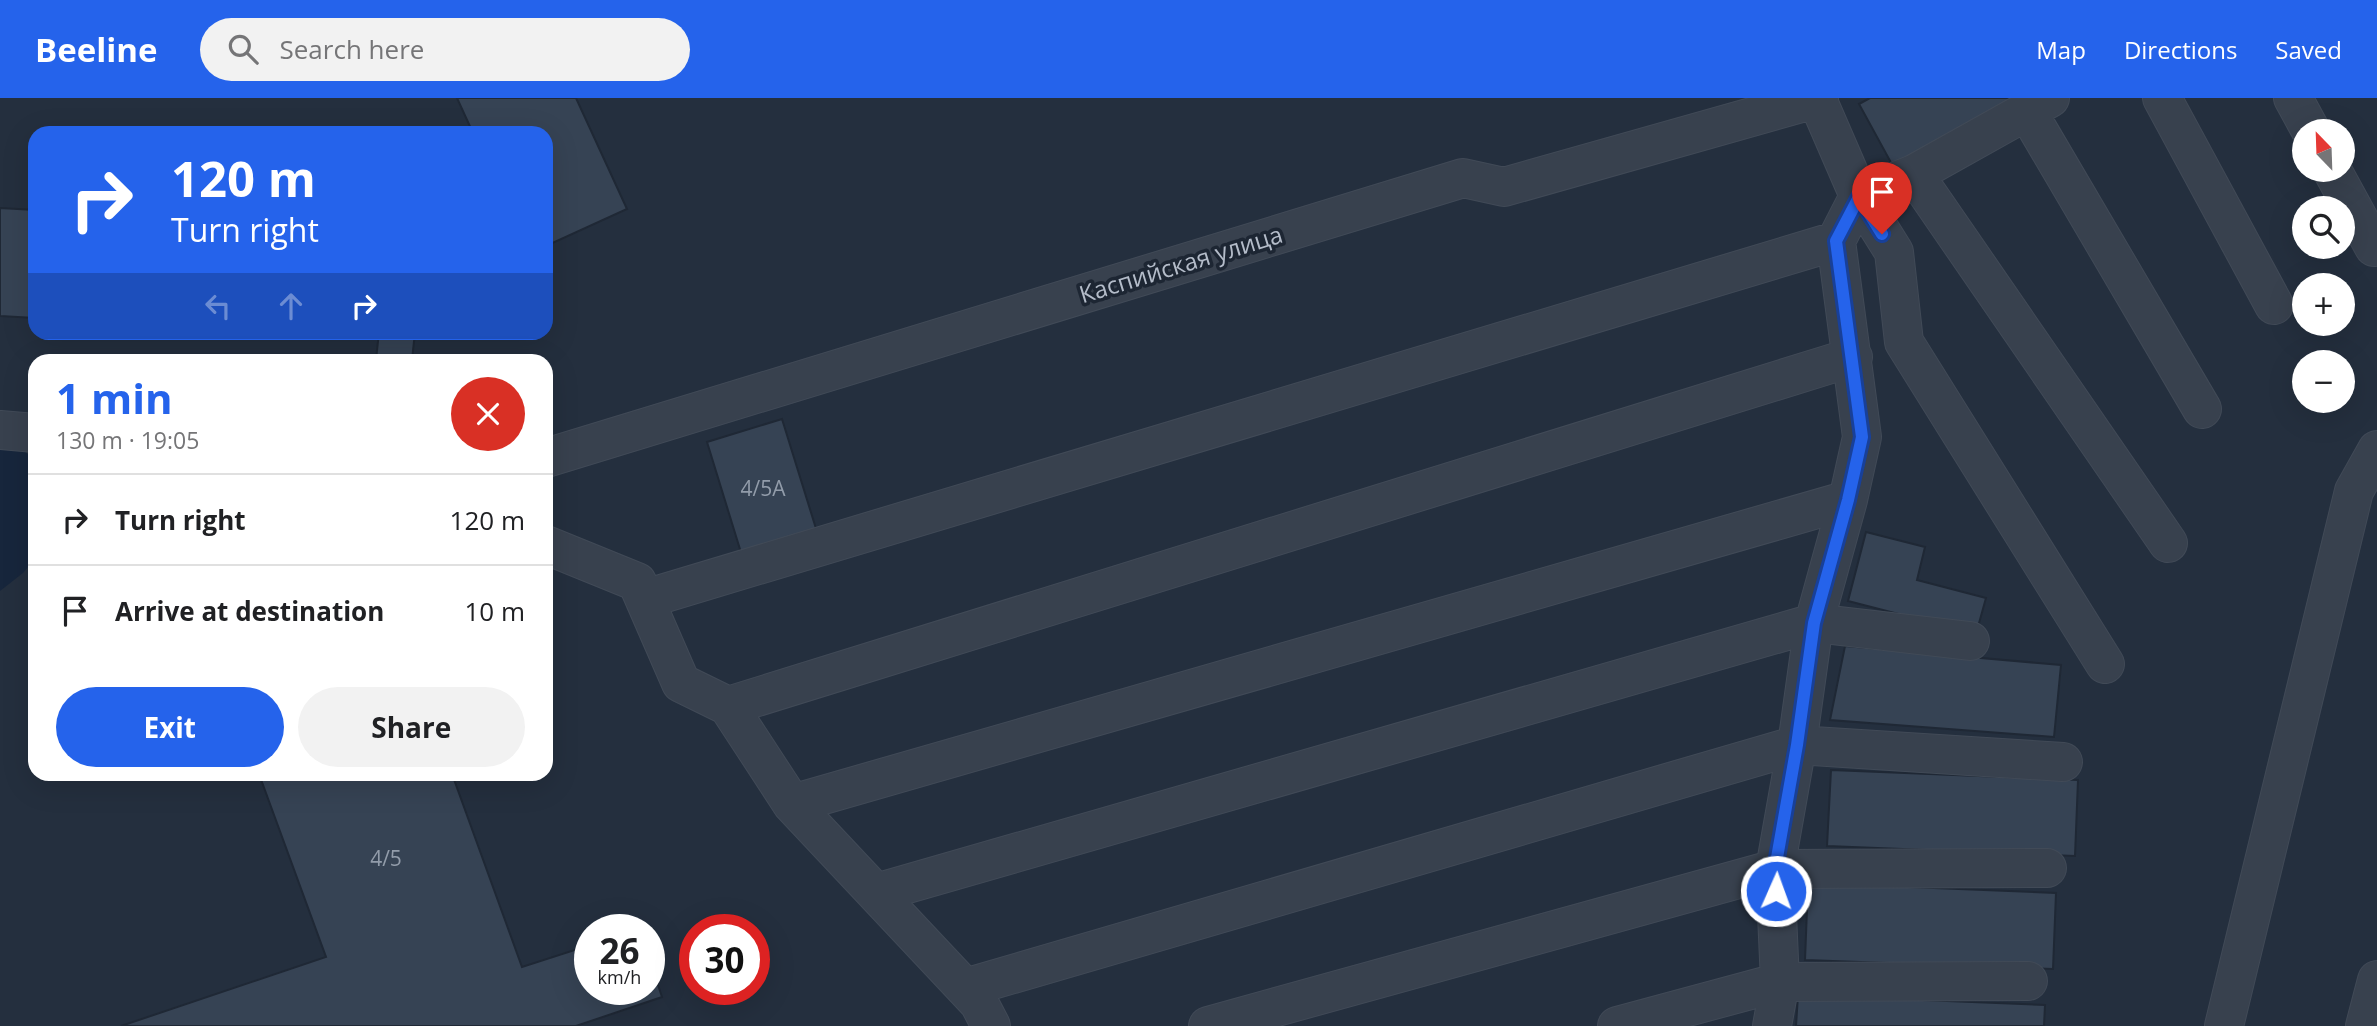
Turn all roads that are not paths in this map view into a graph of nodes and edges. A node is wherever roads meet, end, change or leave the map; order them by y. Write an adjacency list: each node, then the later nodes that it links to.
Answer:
1 (2162, 98): 11 (street)
2 (2293, 98): 5 (street)
3 (1818, 99): 8 (street); 17 (street, Каспийская улица)
4 (2039, 105): 6 (street); 13 (street)
5 (2304, 119)
6 (1914, 174): 8 (street); 19 (street)
7 (2339, 182): 10 (street)
8 (1859, 197): 9 (street); 24 (street)
9 (1836, 241): 12 (street); 21 (street)
10 (2374, 247)
11 (2274, 305)
12 (1853, 357): 18 (street); 25 (street)
13 (2202, 409)
14 (0, 430): 15 (street)
15 (28, 432)
16 (2377, 450): 40 (street)
17 (553, 456)
18 (1848, 500): 22 (street); 28 (street)
19 (2168, 543)
20 (553, 548): 21 (street)
21 (645, 599): 25 (street)
22 (1814, 623): 23 (street); 26 (street); 31 (street)
23 (1970, 641)
24 (2105, 664)
25 (728, 706): 28 (street)
26 (1797, 745): 27 (street); 30 (street); 35 (street)
27 (2063, 762)
28 (792, 804): 31 (street)
29 (2047, 868): 30 (street)
30 (1775, 869): 34 (street); 37 (street)
31 (876, 893): 35 (street)
32 (2377, 980): 41 (street)
33 (2028, 981): 34 (street)
34 (1780, 982): 38 (street); 39 (street)
35 (965, 988): 36 (street)
36 (992, 1026)
37 (1208, 1026)
38 (1617, 1026)
39 (1772, 1026)
40 (2224, 1026)
41 (2365, 1026)

